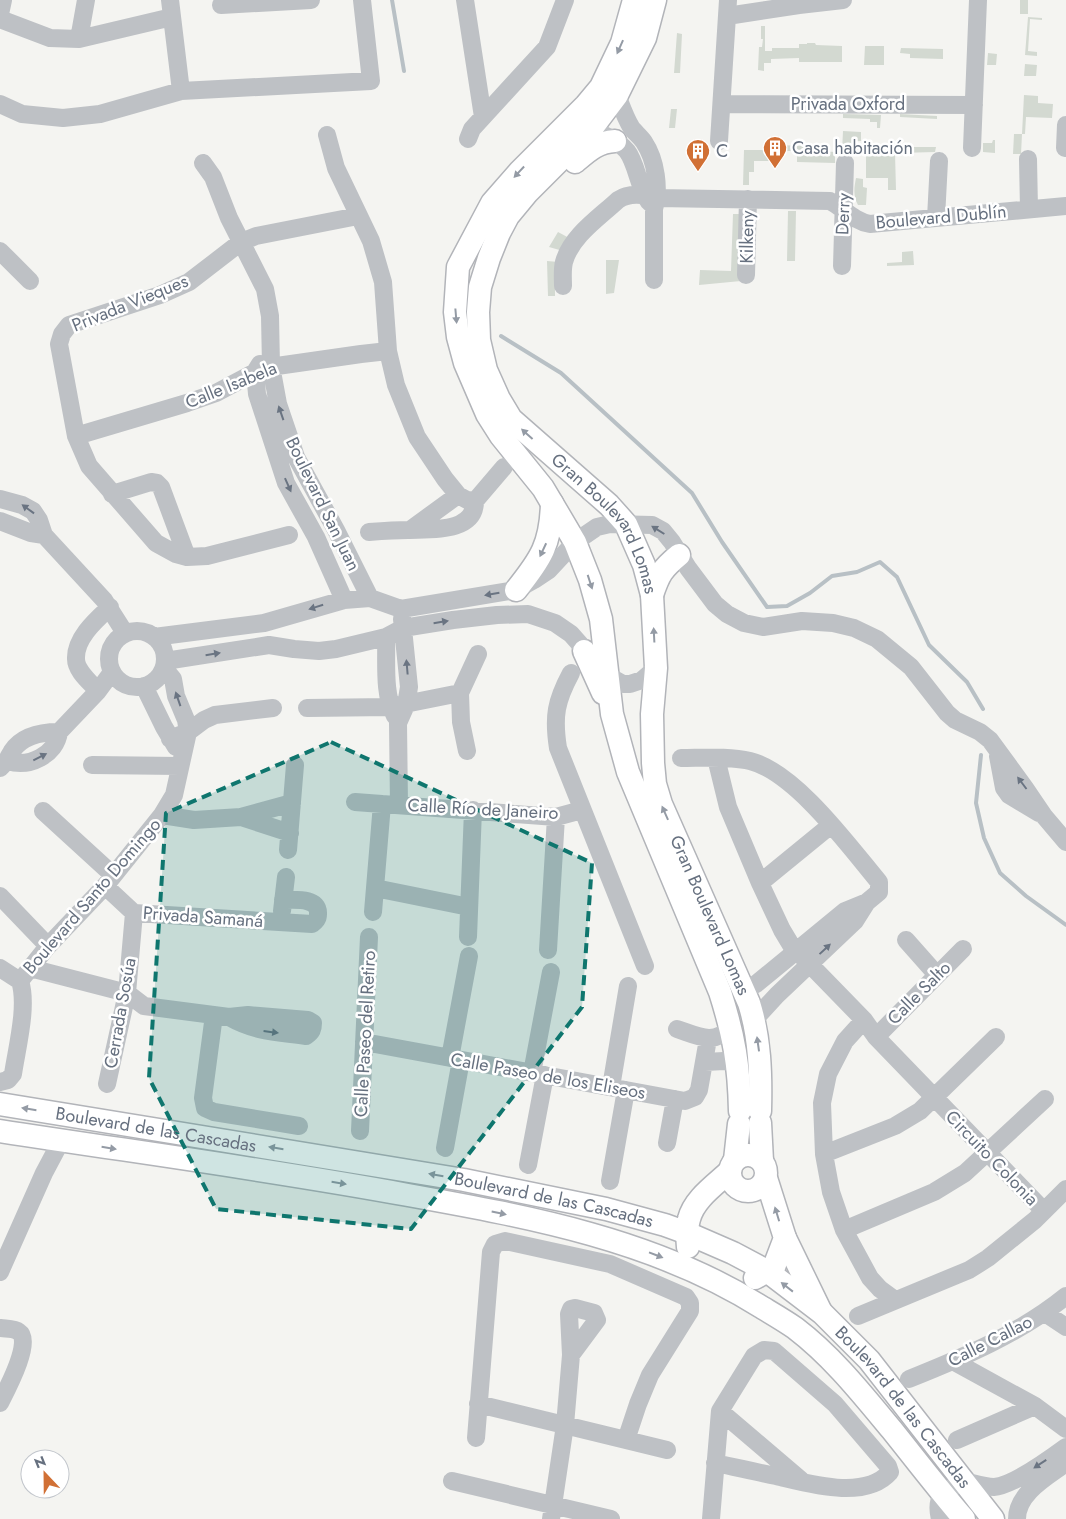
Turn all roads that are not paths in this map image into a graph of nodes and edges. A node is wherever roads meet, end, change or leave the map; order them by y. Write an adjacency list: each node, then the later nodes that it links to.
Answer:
1 (3, 0): 14 (street)
2 (86, 0): 16 (street)
3 (311, 0): 11 (street)
4 (362, 0): 17 (street)
5 (465, 0): 22 (street)
6 (565, 0): 22 (street)
7 (634, 0): 18 (main road, Gran Boulevard Lomas, one-way to 18)
8 (654, 0): 18 (main road, Gran Boulevard Lomas)
9 (843, 0): 13 (street)
10 (978, 0): 21 (street)
11 (221, 5)
12 (171, 8): 16 (street); 17 (street)
13 (728, 8): 20 (street)
14 (0, 14)
15 (0, 19): 16 (street)
16 (79, 39)
17 (181, 91): 19 (street)
18 (609, 91): 24 (main road, Gran Boulevard Lomas); 25 (street); 58 (main road, Gran Boulevard Lomas, one-way to 58)
19 (0, 104)
20 (722, 104): 21 (street, Privada Oxford); 28 (street)
21 (974, 105): 29 (street)
22 (483, 117): 27 (street)
23 (1066, 125): 30 (street)
24 (592, 128): 25 (street); 35 (main road, Gran Boulevard Lomas)
25 (623, 134): 35 (main road); 37 (street)
26 (327, 135): 41 (street)
27 (468, 139)
28 (719, 141)
29 (972, 148)
30 (1065, 148)
31 (1028, 159): 40 (street)
32 (939, 161): 42 (street)
33 (203, 162): 43 (street, Boulevard San Juan)
34 (845, 162): 39 (street, Derry)
35 (553, 168): 60 (main road, Gran Boulevard Lomas, one-way to 35)
36 (748, 199): 37 (street, Boulevard Dublín); 39 (street, Boulevard Dublín); 46 (street, Kilkeny)
37 (651, 200): 47 (street); 49 (street, Boulevard Dublín)
38 (1066, 206): 40 (street, Boulevard Dublín)
39 (844, 209): 42 (street, Boulevard Dublín); 45 (street, Derry)
40 (1029, 209): 42 (street, Boulevard Dublín)
41 (358, 216): 43 (street, Privada Vieques); 50 (street)
42 (936, 218)
43 (241, 242): 51 (street, Boulevard San Juan); 52 (street, Privada Vieques)
44 (3, 259): 48 (street)
45 (842, 266)
46 (746, 275)
47 (654, 280)
48 (30, 281)
49 (563, 286)
50 (388, 351): 51 (street, Calle Isabela); 55 (street)
51 (265, 362): 52 (street, Calle Isabela); 61 (street, Boulevard San Juan, one-way to 51); 66 (street, Boulevard San Juan, one-way to 66)
52 (76, 436): 54 (street, Privada Vieques)
53 (504, 467): 57 (street)
54 (112, 494): 69 (street, Privada Vieques); 69 (street)
55 (458, 495): 57 (street); 62 (street)
56 (0, 499): 64 (street, one-way to 56)
57 (475, 501): 62 (street)
58 (552, 503): 67 (main road, Gran Boulevard Lomas); 70 (main road, one-way to 70)
59 (0, 521): 64 (street)
60 (626, 524): 67 (street); 68 (street, one-way to 60); 71 (main road, Gran Boulevard Lomas)
61 (336, 530): 66 (street); 72 (street, Boulevard San Juan)
62 (410, 530): 63 (street)
63 (369, 532)
64 (44, 534): 74 (street)
65 (289, 535): 69 (street, Privada Vieques)
66 (316, 537): 73 (street, Boulevard San Juan)
67 (575, 542): 70 (street); 88 (main road, Gran Boulevard Lomas, one-way to 88)
68 (680, 555): 71 (main road); 115 (street)
69 (187, 557)
70 (516, 590): 75 (street, one-way to 75)
71 (652, 595): 85 (main road, Gran Boulevard Lomas, one-way to 71)
72 (370, 598): 73 (street); 75 (street)
73 (344, 600): 76 (street, one-way to 76)
74 (110, 608): 78 (street); 90 (street)
75 (401, 609): 77 (street)
76 (264, 623): 79 (street); 81 (street)
77 (404, 628): 80 (street); 82 (street, one-way to 82); 92 (street, one-way to 77)
78 (125, 633): 79 (street); 86 (street)
79 (154, 637): 84 (street)
80 (386, 637): 81 (street); 92 (street)
81 (269, 645): 84 (street, one-way to 81)
82 (584, 651): 88 (street); 95 (main road)
83 (478, 654): 91 (street)
84 (165, 664): 89 (street); 96 (street, one-way to 84)
85 (656, 668): 88 (street); 134 (main road, Gran Boulevard Lomas, one-way to 85)
86 (112, 672): 89 (street); 90 (street)
87 (571, 673): 109 (street)
88 (607, 675): 95 (main road, Gran Boulevard Lomas)
89 (144, 686): 97 (street)
90 (98, 691): 102 (street)
91 (460, 694): 92 (street); 98 (street)
92 (398, 706): 94 (street); 107 (street)
93 (273, 708): 96 (street)
94 (307, 708)
95 (612, 714): 134 (main road, Gran Boulevard Lomas)
96 (188, 732): 97 (street); 101 (street, Boulevard Santo Domingo)
97 (170, 739): 101 (street)
98 (466, 751)
99 (681, 758): 100 (street)
100 (716, 758): 114 (street); 118 (street, Circuito Colonia)
101 (181, 761): 103 (street); 111 (street, Boulevard Santo Domingo)
102 (4, 765)
103 (92, 765)
104 (296, 765): 106 (street)
105 (355, 802): 107 (street, Calle Río de Janeiro)
106 (292, 803): 112 (street); 112 (street)
107 (391, 804): 108 (street, Calle Río de Janeiro); 119 (street)
108 (473, 810): 113 (street, Calle Río de Janeiro); 123 (street)
109 (582, 810): 113 (street, Calle Río de Janeiro); 137 (street)
110 (43, 811): 117 (street, Privada Samaná)
111 (162, 815): 112 (street); 117 (street, Boulevard Santo Domingo)
112 (241, 817)
113 (556, 817): 132 (street)
114 (831, 825): 118 (street); 122 (street)
115 (1066, 842)
116 (286, 877): 121 (street)
117 (109, 880): 125 (street, Privada Samaná); 130 (street, Boulevard Santo Domingo)
118 (760, 883): 133 (street, Circuito Colonia)
119 (375, 888): 123 (street); 124 (street)
120 (0, 896): 130 (street)
121 (283, 900): 126 (street); 126 (street, Privada Samaná)
122 (867, 902): 133 (street); 136 (street, one-way to 122)
123 (469, 907): 128 (street)
124 (373, 912)
125 (134, 913): 126 (street, Privada Samaná); 144 (street, Cerrada Sosúa)
126 (281, 922)
127 (369, 937): 152 (street, Calle Paseo del Retiro)
128 (468, 937)
129 (906, 940): 141 (street)
130 (48, 946): 140 (street, Boulevard Santo Domingo)
131 (963, 949): 141 (street, Calle Salto)
132 (548, 950)
133 (796, 951): 136 (street, Circuito Colonia); 143 (street)
134 (716, 953): 143 (main road, Gran Boulevard Lomas); 147 (main road, Gran Boulevard Lomas)
135 (469, 956): 153 (street)
136 (809, 964): 145 (street); 146 (street, Circuito Colonia)
137 (645, 966)
138 (0, 968): 140 (street)
139 (551, 972): 156 (street)
140 (25, 974): 144 (street); 157 (street)
141 (937, 975): 149 (street, Calle Salto)
142 (628, 986): 159 (street)
143 (744, 991): 145 (main road, Gran Boulevard Lomas)
144 (127, 993): 158 (street, Cerrada Sosúa); 165 (street)
145 (754, 1020): 155 (main road, Gran Boulevard Lomas, one-way to 145)
146 (864, 1020): 149 (street, Circuito Colonia); 171 (street)
147 (731, 1027): 151 (street); 155 (main road, Gran Boulevard Lomas)
148 (677, 1029): 151 (street)
149 (876, 1038): 160 (street, Circuito Colonia)
150 (996, 1038): 160 (street)
151 (708, 1039): 154 (street, Calle Paseo de los Eliseos)
152 (364, 1042): 153 (street, Calle Paseo de los Eliseos); 167 (street, Calle Paseo del Retiro)
153 (455, 1059): 156 (street, Calle Paseo de los Eliseos); 170 (street)
154 (705, 1062): 155 (street); 161 (street, Calle Paseo de los Eliseos)
155 (746, 1072): 164 (main road, Gran Boulevard Lomas)
156 (539, 1074): 159 (street, Calle Paseo de los Eliseos); 173 (street)
157 (0, 1082)
158 (107, 1084)
159 (619, 1089): 161 (street, Calle Paseo de los Eliseos); 177 (street)
160 (935, 1098): 171 (street); 172 (street, Circuito Colonia)
161 (675, 1099): 169 (street)
162 (1045, 1100): 172 (street)
163 (0, 1104): 176 (main road, Boulevard de las Cascadas, one-way to 163)
164 (750, 1117): 174 (main road, Gran Boulevard Lomas); 175 (main road, Gran Boulevard Lomas)
165 (299, 1126)
166 (0, 1131): 168 (main road, Boulevard de las Cascadas)
167 (360, 1131)
168 (61, 1140): 180 (main road, Boulevard de las Cascadas, one-way to 180); 188 (street)
169 (667, 1143)
170 (445, 1148)
171 (824, 1154): 183 (street)
172 (987, 1154): 181 (street, Circuito Colonia); 183 (street)
173 (528, 1165)
174 (732, 1166): 175 (main road); 175 (main road); 179 (main road)
175 (764, 1169): 185 (main road, Gran Boulevard Lomas, one-way to 175)
176 (464, 1180): 180 (main road); 182 (main road, Boulevard de las Cascadas)
177 (610, 1181)
178 (1066, 1190): 181 (street)
179 (698, 1202): 182 (main road); 184 (main road)
180 (456, 1204): 186 (main road, Boulevard de las Cascadas, one-way to 186)
181 (1044, 1211): 191 (street, Circuito Colonia)
182 (648, 1220): 184 (main road, Boulevard de las Cascadas)
183 (844, 1230): 191 (street)
184 (687, 1233): 186 (main road); 187 (main road, Boulevard de las Cascadas)
185 (785, 1238): 187 (main road); 192 (main road, Gran Boulevard Lomas)
186 (692, 1269): 189 (main road, Boulevard de las Cascadas)
187 (767, 1271): 189 (main road); 192 (main road, Boulevard de las Cascadas, one-way to 187)
188 (0, 1272)
189 (735, 1290): 216 (main road, Boulevard de las Cascadas)
190 (1066, 1296): 193 (street, Calle Callao)
191 (895, 1300): 194 (street, Circuito Colonia)
192 (822, 1313): 214 (main road, Boulevard de las Cascadas)
193 (1045, 1313): 195 (street); 198 (street, Calle Callao)
194 (858, 1316)
195 (1066, 1327)
196 (0, 1328): 200 (street)
197 (571, 1355): 204 (street)
198 (953, 1361): 199 (street, Calle Callao); 202 (street)
199 (909, 1379)
200 (0, 1403)
201 (478, 1404): 204 (street); 206 (street); 207 (street)
202 (1035, 1406): 205 (street); 208 (street)
203 (720, 1411): 211 (street); 215 (street); 215 (street)
204 (565, 1426): 207 (street); 217 (street)
205 (1066, 1429)
206 (476, 1438)
207 (626, 1440): 210 (street)
208 (958, 1440)
209 (1066, 1447): 214 (street, one-way to 214)
210 (667, 1450)
211 (715, 1463): 215 (street); 219 (street)
212 (1066, 1463): 223 (street)
213 (452, 1481): 217 (street)
214 (963, 1481): 216 (street); 222 (main road, Boulevard de las Cascadas)
215 (803, 1482)
216 (943, 1494): 220 (street); 221 (main road, Boulevard de las Cascadas)
217 (552, 1512): 218 (street)
218 (611, 1519)
219 (711, 1519)
220 (940, 1519)
221 (964, 1519)
222 (993, 1519)
223 (1017, 1519)

